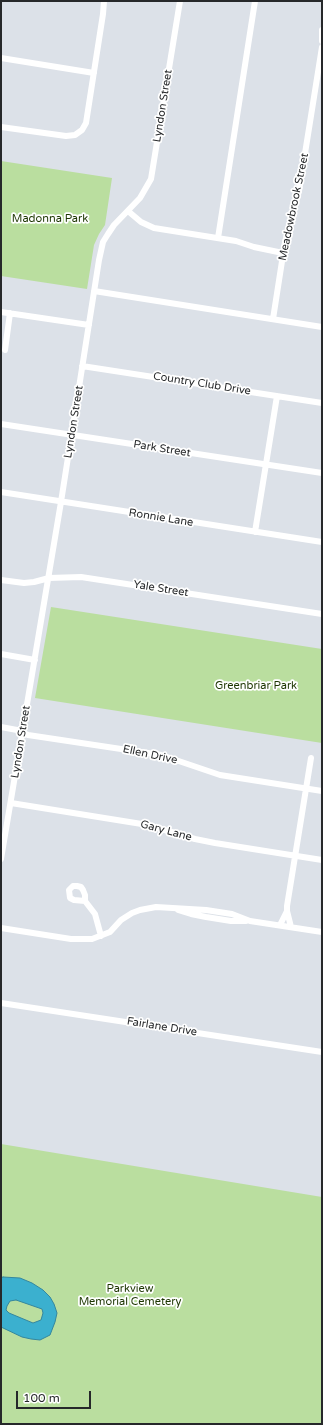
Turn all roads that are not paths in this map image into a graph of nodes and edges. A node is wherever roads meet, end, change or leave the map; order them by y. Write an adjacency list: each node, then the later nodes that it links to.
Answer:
1 (104, 1): 8 (street)
2 (180, 1): 10 (street, Lyndon Street)
3 (255, 1): 11 (street)
4 (322, 30): 5 (street)
5 (322, 41)
6 (322, 47): 12 (street, Meadowbrook Street)
7 (1, 58): 8 (street)
8 (94, 73): 9 (street)
9 (1, 127)
10 (128, 211): 11 (street); 13 (street, Lyndon Street)
11 (218, 238): 12 (street)
12 (283, 253): 16 (street, Meadowbrook Street)
13 (94, 291): 16 (street); 17 (street, Lyndon Street)
14 (1, 312): 15 (street)
15 (10, 313): 17 (street); 19 (street)
16 (273, 319): 18 (street)
17 (89, 325): 20 (street, Lyndon Street)
18 (322, 327)
19 (5, 350)
20 (82, 366): 21 (street, Country Club Drive); 24 (street, Lyndon Street)
21 (277, 396): 22 (street, Country Club Drive); 25 (street)
22 (322, 403)
23 (1, 424): 24 (street, Park Street)
24 (72, 435): 25 (street, Park Street); 28 (street, Lyndon Street)
25 (266, 465): 26 (street, Park Street); 29 (street)
26 (322, 473)
27 (1, 492): 28 (street, Ronnie Lane)
28 (61, 502): 29 (street, Ronnie Lane); 31 (street, Lyndon Street)
29 (255, 532): 30 (street, Ronnie Lane)
30 (322, 542)
31 (49, 578): 32 (street, Yale Street); 33 (street, Yale Street); 35 (street, Lyndon Street)
32 (1, 580)
33 (322, 614)
34 (1, 654): 35 (street)
35 (35, 660): 37 (street, Lyndon Street)
36 (1, 728): 37 (street, Ellen Drive)
37 (22, 732): 39 (street, Ellen Drive); 41 (street, Lyndon Street)
38 (311, 758): 39 (street)
39 (306, 788): 40 (street, Ellen Drive); 42 (street)
40 (322, 791)
41 (11, 803): 42 (street, Gary Lane); 43 (street, Lyndon Street)
42 (295, 856): 44 (street, Gary Lane); 46 (street)
43 (1, 859)
44 (322, 860)
45 (85, 901): 51 (street)
46 (288, 911): 47 (street); 48 (street)
47 (280, 925): 48 (street); 51 (street)
48 (291, 927): 50 (street)
49 (1, 928): 51 (street)
50 (322, 932)
51 (100, 936)
52 (1, 1002): 53 (street, Fairlane Drive)
53 (322, 1052)

